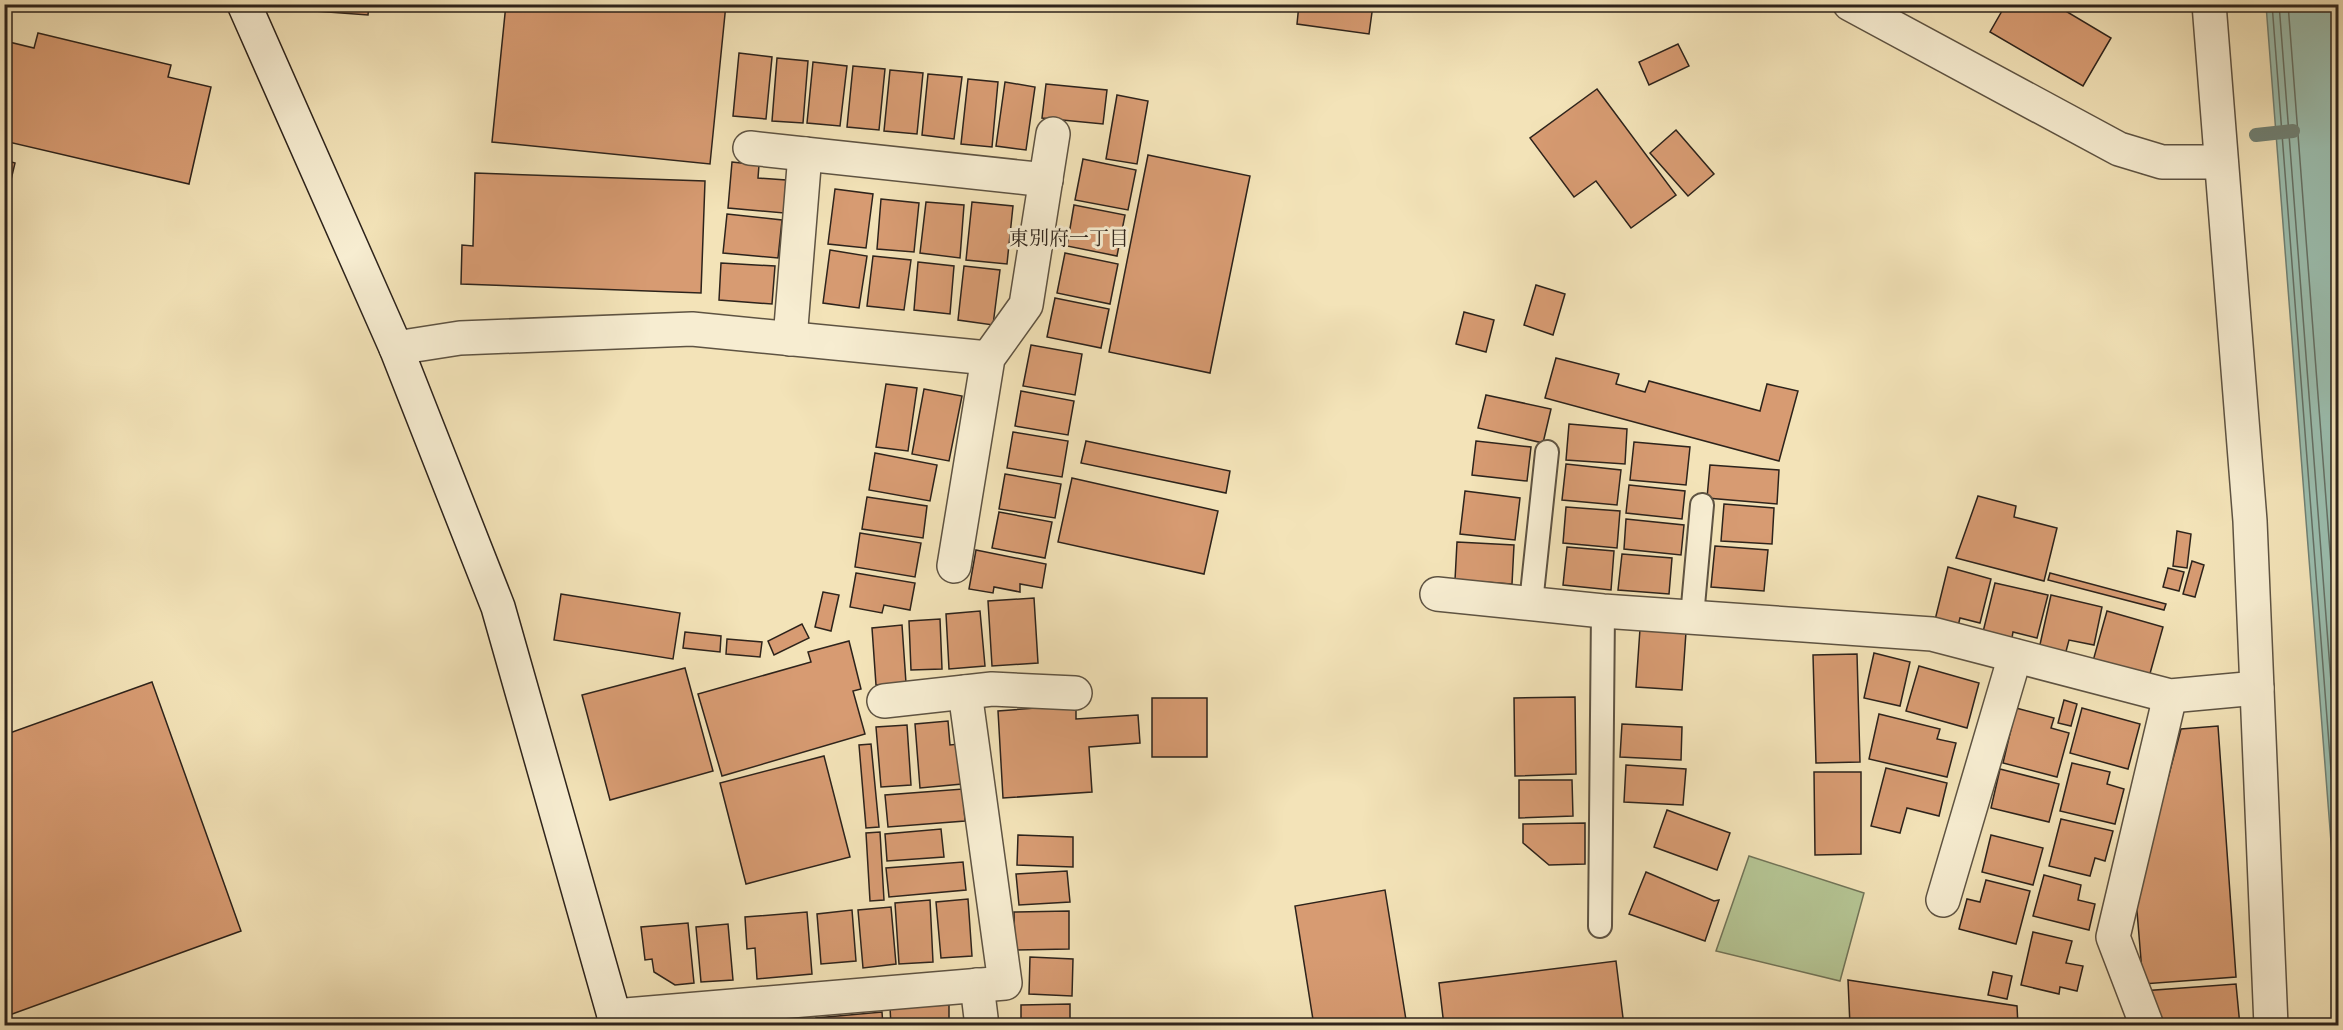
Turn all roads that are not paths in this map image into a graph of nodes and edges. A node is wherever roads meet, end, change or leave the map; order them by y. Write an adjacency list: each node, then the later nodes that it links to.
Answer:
1 (244, 4): 10 (street)
2 (1850, 4): 7 (street)
3 (2209, 4): 7 (street)
4 (1053, 134): 8 (street)
5 (750, 148): 6 (street)
6 (805, 154): 8 (street); 9 (street)
7 (2221, 162): 20 (street)
8 (1046, 180): 11 (street)
9 (790, 339): 10 (street); 11 (street)
10 (396, 348): 29 (street)
11 (988, 358): 14 (street)
12 (1547, 452): 16 (lane)
13 (1702, 505): 18 (lane)
14 (954, 566)
15 (1437, 594): 16 (street)
16 (1531, 603): 17 (street)
17 (1603, 610): 18 (street); 26 (lane)
18 (1692, 617): 19 (street)
19 (2015, 656): 23 (street); 25 (street)
20 (2257, 688): 23 (street); 32 (street)
21 (965, 692): 22 (street); 24 (street); 27 (street)
22 (1074, 693)
23 (2170, 696): 31 (street)
24 (884, 701)
25 (1943, 900)
26 (1600, 926)
27 (977, 985): 28 (street); 30 (street)
28 (786, 1014): 29 (street)
29 (616, 1021)
30 (982, 1026)
31 (2147, 1026)
32 (2271, 1026)

